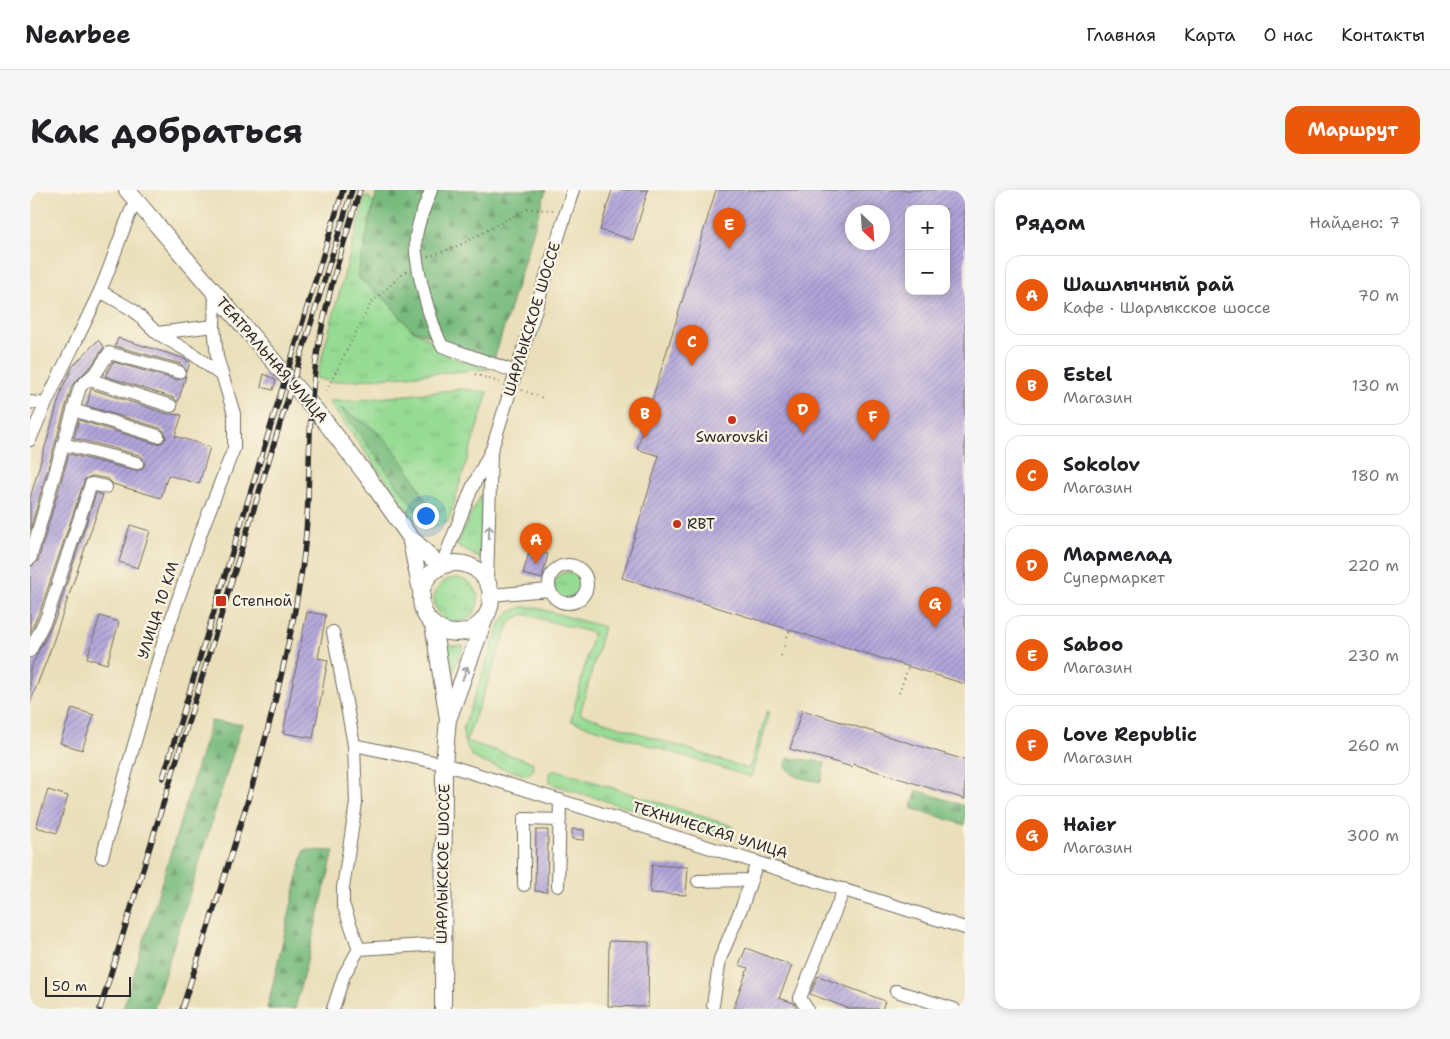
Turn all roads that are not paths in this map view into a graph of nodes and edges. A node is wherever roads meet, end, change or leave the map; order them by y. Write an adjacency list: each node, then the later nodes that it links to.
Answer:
1 (431, 190): 9 (street)
2 (573, 190): 9 (street, ШАРЛЫКСКОЕ ШОССЕ)
3 (131, 195): 4 (street); 5 (main road, ТЕАТРАЛЬНАЯ УЛИЦА)
4 (100, 291): 7 (street); 13 (street)
5 (216, 295): 6 (street, УЛИЦА 10 КМ); 22 (main road, ТЕАТРАЛЬНАЯ УЛИЦА)
6 (214, 326): 7 (street); 10 (street, УЛИЦА 10 КМ)
7 (157, 333): 10 (street)
8 (179, 372): 11 (street)
9 (516, 372): 19 (street, ШАРЛЫКСКОЕ ШОССЕ)
10 (222, 376): 37 (street, УЛИЦА 10 КМ)
11 (88, 380): 14 (street); 15 (street)
12 (30, 402): 13 (street)
13 (45, 404): 17 (street)
14 (171, 406)
15 (73, 410): 16 (street); 18 (street)
16 (158, 436)
17 (30, 440)
18 (63, 444): 20 (street); 23 (street)
19 (492, 449): 24 (street, ШАРЛЫКСКОЕ ШОССЕ); 25 (street, ШАРЛЫКСКОЕ ШОССЕ, one-way to 19)
20 (137, 463)
21 (106, 487): 31 (street)
22 (410, 537): 24 (main road, ТЕАТРАЛЬНАЯ УЛИЦА); 27 (main road, ТЕАТРАЛЬНАЯ УЛИЦА)
23 (30, 559)
24 (441, 567): 25 (main road); 27 (main road)
25 (489, 588): 26 (street); 28 (main road)
26 (549, 590)
27 (422, 596): 29 (main road)
28 (485, 618): 29 (main road); 32 (main road, ШАРЛЫКСКОЕ ШОССЕ, one-way to 28)
29 (433, 624): 32 (main road, ШАРЛЫКСКОЕ ШОССЕ)
30 (333, 632): 33 (street)
31 (31, 646)
32 (448, 719): 34 (main road, ШАРЛЫКСКОЕ ШОССЕ)
33 (354, 745): 34 (street, ТЕХНИЧЕСКАЯ УЛИЦА); 46 (street)
34 (444, 764): 35 (street, ТЕХНИЧЕСКАЯ УЛИЦА); 45 (main road, ШАРЛЫКСКОЕ ШОССЕ)
35 (560, 800): 36 (street); 38 (street, ТЕХНИЧЕСКАЯ УЛИЦА)
36 (560, 820): 41 (street); 42 (street)
37 (102, 857)
38 (757, 862): 39 (street); 43 (street, ТЕХНИЧЕСКАЯ УЛИЦА)
39 (751, 880): 40 (street); 48 (street)
40 (698, 881)
41 (524, 885)
42 (558, 886)
43 (844, 889): 44 (street, ТЕХНИЧЕСКАЯ УЛИЦА); 51 (street)
44 (965, 928)
45 (442, 944): 46 (street); 50 (main road, ШАРЛЫКСКОЕ ШОССЕ)
46 (359, 949): 49 (street)
47 (896, 991): 52 (street)
48 (713, 1005)
49 (334, 1009)
50 (443, 1009)
51 (807, 1009)
52 (954, 1009)

